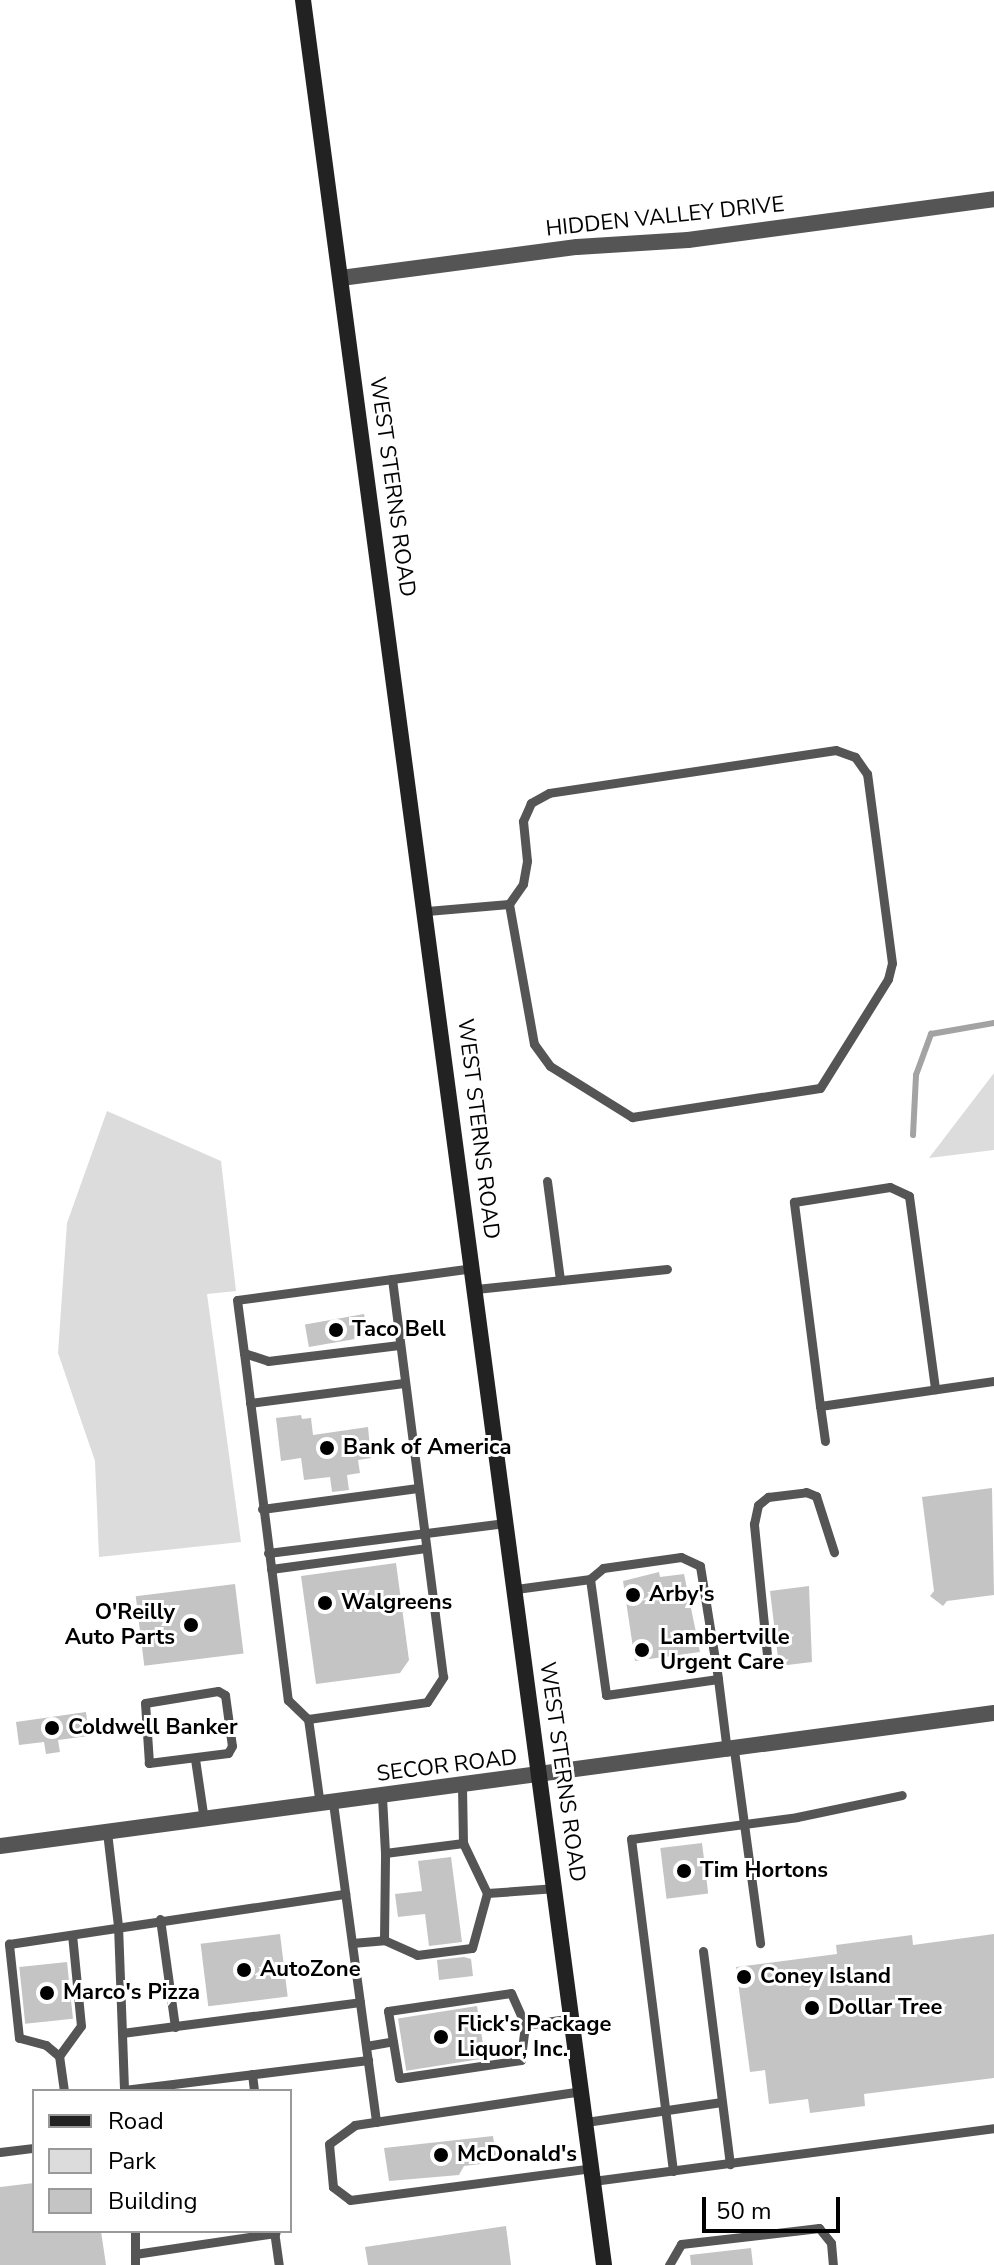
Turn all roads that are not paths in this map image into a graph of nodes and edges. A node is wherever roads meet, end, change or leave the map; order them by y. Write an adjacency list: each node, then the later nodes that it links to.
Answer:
1 (303, 0): 3 (main road, WEST STERNS ROAD)
2 (994, 199): 3 (street, HIDDEN VALLEY DRIVE)
3 (341, 278): 5 (main road, WEST STERNS ROAD)
4 (509, 904): 4 (lane); 5 (lane)
5 (427, 911): 7 (main road, WEST STERNS ROAD)
6 (547, 1181): 10 (lane)
7 (473, 1268): 9 (lane); 11 (main road, WEST STERNS ROAD)
8 (667, 1269): 10 (lane)
9 (392, 1279): 12 (lane); 13 (lane)
10 (560, 1280): 11 (lane)
11 (476, 1289): 22 (main road, WEST STERNS ROAD)
12 (399, 1345): 13 (lane); 15 (lane)
13 (244, 1353): 17 (lane)
14 (994, 1381): 16 (lane)
15 (404, 1383): 17 (lane); 20 (lane)
16 (935, 1389): 18 (lane); 18 (lane)
17 (250, 1403): 21 (lane)
18 (820, 1406): 19 (lane)
19 (825, 1441)
20 (418, 1488): 21 (lane); 23 (lane)
21 (262, 1509): 26 (lane)
22 (507, 1523): 23 (lane); 29 (main road, WEST STERNS ROAD)
23 (424, 1533): 24 (lane); 26 (lane)
24 (426, 1548): 27 (lane); 33 (lane)
25 (834, 1552): 30 (lane)
26 (268, 1553): 27 (lane)
27 (271, 1569): 33 (lane)
28 (590, 1579): 29 (lane); 31 (lane); 31 (lane)
29 (516, 1589): 36 (main road, WEST STERNS ROAD)
30 (767, 1655)
31 (718, 1679): 34 (lane)
32 (994, 1713): 34 (street, SECOR ROAD)
33 (308, 1719): 40 (lane)
34 (731, 1750): 36 (street, SECOR ROAD); 42 (lane)
35 (195, 1759): 35 (lane); 41 (lane)
36 (540, 1776): 37 (street, SECOR ROAD); 47 (main road, WEST STERNS ROAD)
37 (462, 1786): 39 (street, SECOR ROAD); 44 (lane)
38 (902, 1795): 42 (lane)
39 (382, 1797): 40 (street, SECOR ROAD); 46 (lane)
40 (326, 1804): 41 (street, SECOR ROAD); 49 (lane)
41 (204, 1820): 43 (street, SECOR ROAD)
42 (744, 1823): 55 (lane); 73 (lane)
43 (107, 1832): 45 (street, SECOR ROAD); 51 (lane)
44 (463, 1843): 46 (lane); 48 (lane)
45 (0, 1846)
46 (385, 1853): 53 (lane)
47 (556, 1888): 48 (lane); 58 (main road, WEST STERNS ROAD)
48 (487, 1893): 53 (lane)
49 (345, 1894): 50 (lane); 54 (lane)
50 (160, 1919): 51 (lane); 60 (lane)
51 (118, 1925): 52 (lane); 61 (lane)
52 (72, 1935): 64 (lane); 64 (lane)
53 (384, 1940): 54 (lane)
54 (352, 1943): 57 (lane)
55 (760, 1943)
56 (703, 1951): 72 (lane)
57 (360, 2002): 60 (lane); 63 (lane)
58 (573, 2018): 59 (lane); 71 (main road, WEST STERNS ROAD)
59 (525, 2025): 62 (lane); 62 (lane)
60 (175, 2027): 61 (lane)
61 (122, 2033): 68 (lane)
62 (393, 2041): 63 (lane)
63 (366, 2046): 65 (lane)
64 (59, 2056): 67 (lane)
65 (368, 2060): 66 (lane); 74 (lane)
66 (252, 2074): 69 (lane); 70 (lane)
67 (64, 2089)
68 (124, 2089)
69 (132, 2089)
70 (254, 2089)
71 (582, 2091): 74 (lane); 75 (main road, WEST STERNS ROAD)
72 (722, 2102): 73 (lane); 79 (lane)
73 (666, 2112): 75 (lane); 80 (lane)
74 (376, 2122): 81 (lane)
75 (586, 2122): 81 (main road, WEST STERNS ROAD)
76 (994, 2128): 79 (lane)
77 (32, 2148): 78 (lane)
78 (0, 2152)
79 (730, 2164): 80 (lane)
80 (673, 2171): 81 (lane)
81 (593, 2175): 87 (main road, WEST STERNS ROAD)
82 (135, 2233): 85 (lane)
83 (269, 2233): 85 (lane)
84 (274, 2233): 86 (lane)
85 (135, 2260)
86 (279, 2265)
87 (604, 2265)
88 (669, 2265): 89 (lane)
89 (833, 2265)

